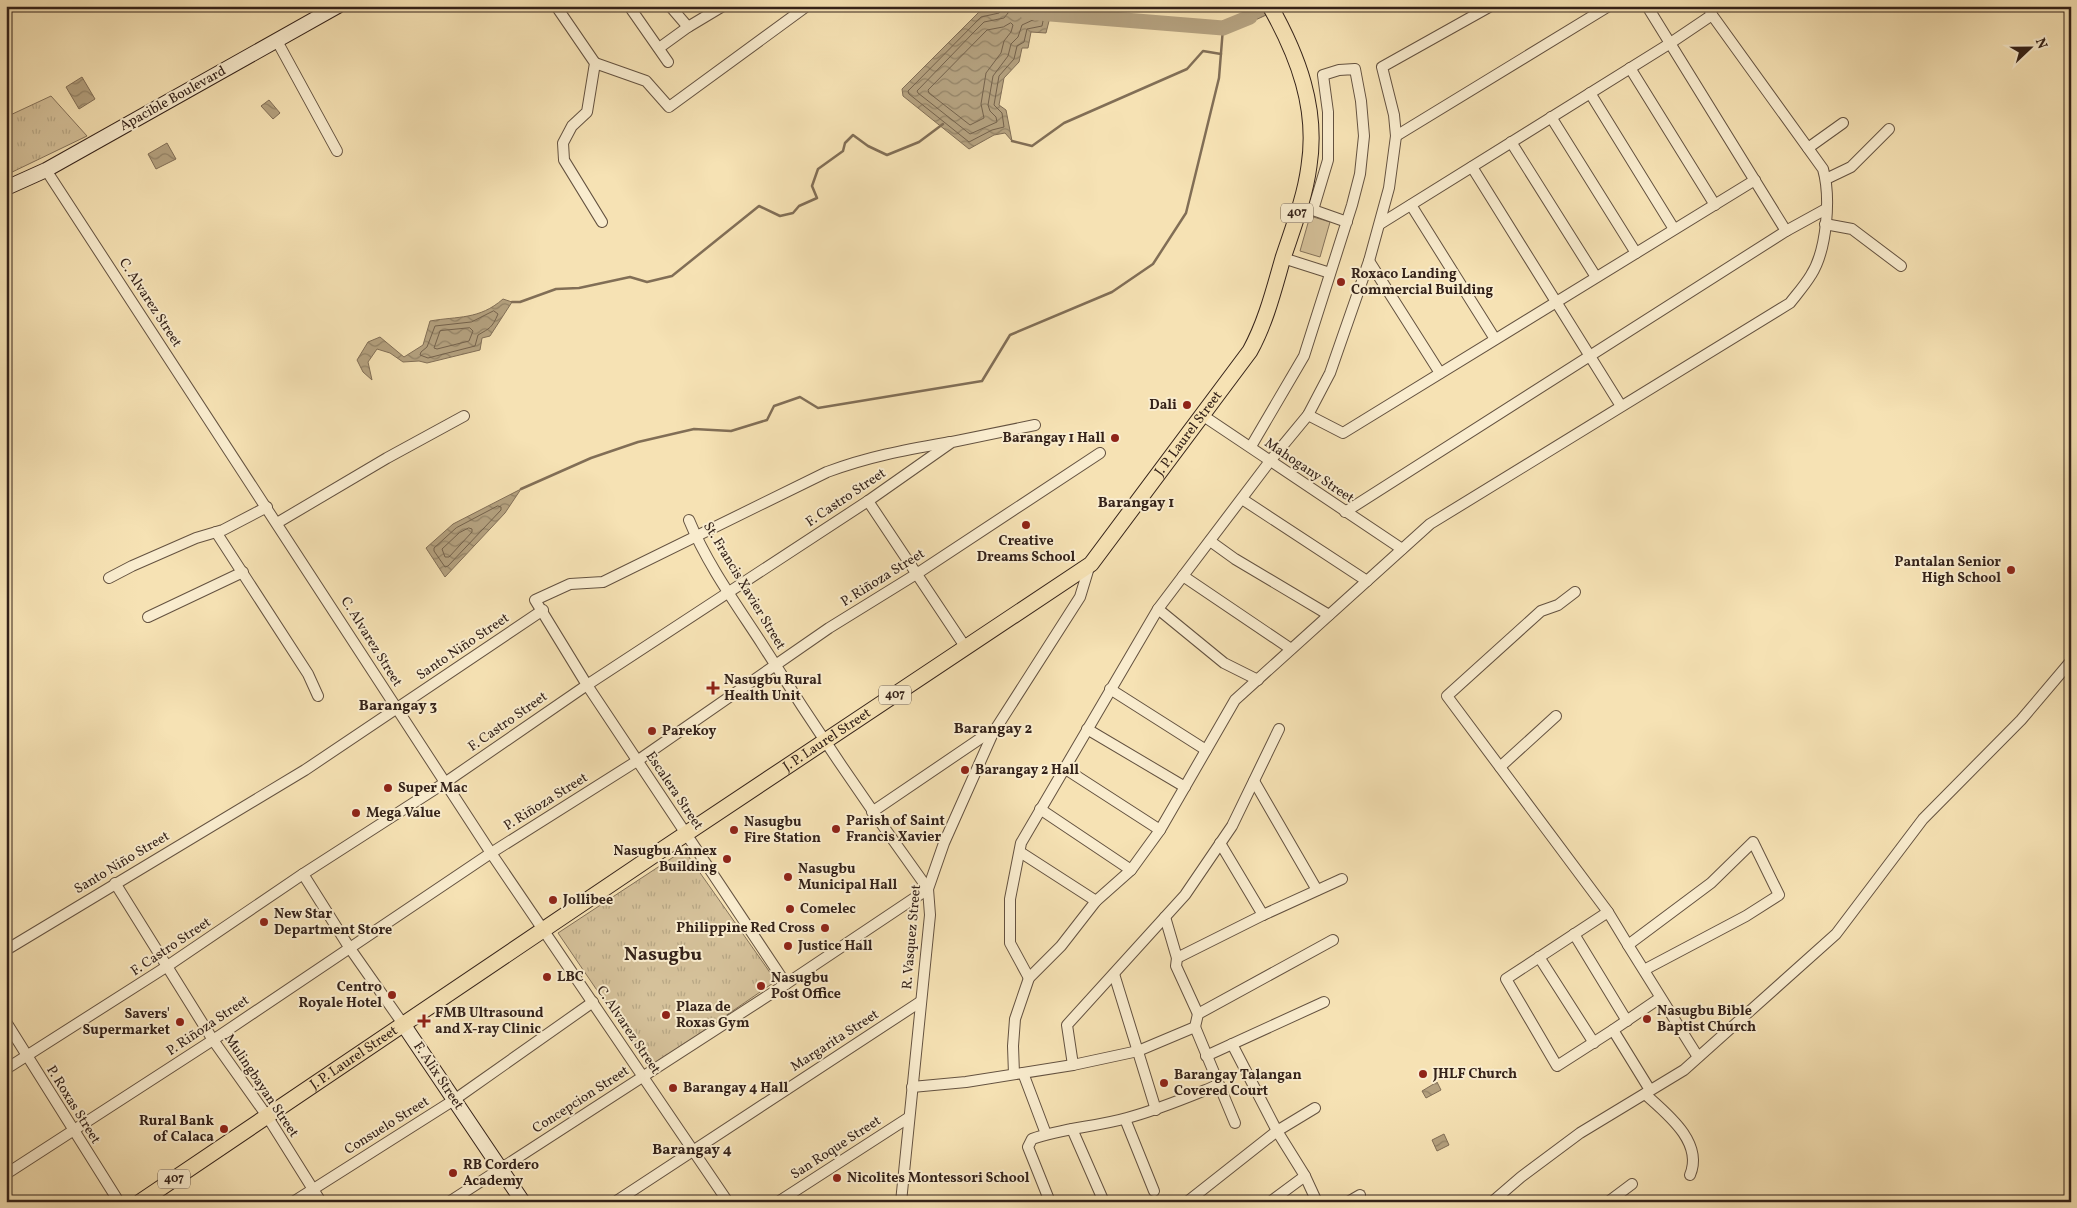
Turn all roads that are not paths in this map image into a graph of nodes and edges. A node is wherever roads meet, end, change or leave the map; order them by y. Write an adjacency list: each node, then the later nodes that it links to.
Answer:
1 (338, 6): 13 (street, Apacible Boulevard)
2 (556, 6): 17 (street)
3 (670, 6): 12 (street)
4 (723, 6): 12 (street)
5 (807, 6): 17 (street)
6 (1491, 6): 23 (street)
7 (1609, 6): 23 (street)
8 (1647, 6): 14 (street)
9 (631, 7): 15 (street)
10 (1710, 10): 14 (street); 25 (street)
11 (1272, 11): 42 (main road, J. P. Laurel Street / 407)
12 (688, 27): 15 (street)
13 (277, 41): 26 (street); 28 (street, Apacible Boulevard)
14 (1669, 44): 18 (street); 30 (street)
15 (659, 48): 16 (street)
16 (668, 62)
17 (595, 63): 35 (street)
18 (1630, 68): 19 (street); 33 (street)
19 (1590, 94): 20 (street); 39 (street)
20 (1551, 117): 24 (street); 41 (street)
21 (1843, 123): 25 (street)
22 (1888, 129): 29 (street)
23 (1396, 136): 37 (street)
24 (1511, 142): 27 (street); 46 (street)
25 (1808, 148): 29 (street)
26 (337, 151)
27 (1472, 167): 32 (street); 47 (street)
28 (46, 170): 31 (street, Apacible Boulevard); 62 (street, C. Alvarez Street)
29 (1826, 179): 34 (street)
30 (1755, 180): 33 (street); 40 (street)
31 (6, 188)
32 (1411, 205): 37 (street); 48 (street)
33 (1715, 205): 39 (street)
34 (1826, 209): 38 (street); 40 (street)
35 (602, 222)
36 (1347, 222): 36 (street); 45 (street)
37 (1380, 224): 43 (street)
38 (1825, 224): 44 (street); 51 (street)
39 (1674, 229): 41 (street)
40 (1786, 231): 49 (street)
41 (1636, 253): 46 (street)
42 (1284, 258): 45 (street); 52 (main road, J. P. Laurel Street / 407)
43 (1368, 261): 50 (street); 53 (street)
44 (1901, 266)
45 (1330, 273): 57 (street)
46 (1596, 278): 47 (street)
47 (1556, 302): 48 (street); 49 (street)
48 (1495, 339): 50 (street)
49 (1590, 356): 51 (street); 63 (street)
50 (1440, 373): 53 (street)
51 (1621, 406): 69 (street)
52 (1202, 415): 59 (street, Mahogany Street); 70 (main road, J. P. Laurel Street / 407)
53 (1308, 415): 59 (street)
54 (464, 416): 65 (street)
55 (1035, 424): 56 (street, F. Castro Street)
56 (952, 442): 61 (street, F. Castro Street); 67 (street)
57 (1253, 443)
58 (1100, 453): 72 (street, P. Riñoza Street)
59 (1270, 461): 60 (street); 63 (street, Mahogany Street)
60 (1242, 498): 68 (street); 75 (street)
61 (868, 501): 72 (street); 76 (street, F. Castro Street)
62 (267, 507): 65 (street, C. Alvarez Street); 66 (street)
63 (1345, 512): 69 (street, Mahogany Street)
64 (689, 520): 67 (street, St. Francis Xavier Street)
65 (278, 523): 90 (street, C. Alvarez Street)
66 (216, 532): 71 (street); 74 (street)
67 (696, 537): 76 (street, St. Francis Xavier Street); 79 (street)
68 (1210, 541): 73 (street); 80 (street)
69 (1402, 549): 75 (street)
70 (1090, 564): 82 (main road, J. P. Laurel Street / 407); 94 (street, R. Vasquez Street)
71 (243, 572): 81 (street); 89 (street)
72 (918, 573): 82 (street); 85 (street, P. Riñoza Street)
73 (1183, 576): 78 (street); 83 (street)
74 (109, 578)
75 (1366, 581): 80 (street)
76 (728, 591): 85 (street, St. Francis Xavier Street); 87 (street, F. Castro Street)
77 (1575, 592): 98 (street)
78 (1158, 609): 86 (street); 88 (street)
79 (542, 610): 87 (street, Escalera Street); 90 (street, Santo Niño Street)
80 (1329, 615): 83 (street)
81 (148, 617)
82 (966, 648): 95 (main road, J. P. Laurel Street / 407)
83 (1291, 649): 86 (street)
84 (2071, 661): 149 (street)
85 (775, 666): 95 (street, St. Francis Xavier Street); 97 (street, P. Riñoza Street)
86 (1258, 680): 96 (street)
87 (587, 684): 97 (street, Escalera Street); 101 (street, F. Castro Street)
88 (1110, 689): 93 (street); 96 (street)
89 (318, 696)
90 (397, 709): 101 (street, C. Alvarez Street); 113 (street, Santo Niño Street)
91 (1556, 716): 98 (street)
92 (1279, 728): 100 (street)
93 (1087, 729): 99 (street); 102 (street)
94 (994, 733): 104 (street); 114 (street, R. Vasquez Street)
95 (825, 742): 104 (street, St. Francis Xavier Street); 106 (main road, J. P. Laurel Street / 407)
96 (1206, 750): 102 (street)
97 (637, 761): 106 (street, Escalera Street); 109 (street, P. Riñoza Street)
98 (1500, 767): 117 (street)
99 (1064, 768): 103 (street); 105 (street)
100 (1254, 781): 107 (street); 115 (street)
101 (446, 782): 109 (street, C. Alvarez Street); 111 (street, F. Castro Street)
102 (1185, 788): 105 (street)
103 (1040, 809): 108 (street); 110 (street)
104 (872, 812): 114 (street, St. Francis Xavier Street)
105 (1160, 830): 110 (street)
106 (686, 834): 120 (main road, J. P. Laurel Street / 407); 132 (street, Escalera Street)
107 (1220, 843): 118 (street); 119 (street)
108 (1020, 852): 116 (street); 131 (street)
109 (492, 853): 120 (street, C. Alvarez Street); 124 (street, P. Riñoza Street)
110 (1131, 870): 116 (street)
111 (303, 874): 124 (street, F. Alix Street); 128 (street, F. Castro Street)
112 (1342, 879): 115 (street)
113 (115, 884): 125 (street, Santo Niño Street); 128 (street, Mulingbayan Street)
114 (928, 889): 132 (street, Concepcion Street); 135 (street, R. Vasquez Street)
115 (1317, 890): 118 (street)
116 (1096, 901): 131 (street)
117 (1608, 912): 121 (street); 123 (street)
118 (1263, 915): 127 (street)
119 (1165, 917): 127 (street); 130 (street)
120 (544, 930): 134 (street, C. Alvarez Street); 140 (main road, J. P. Laurel Street / 407)
121 (1574, 934): 126 (street); 138 (street)
122 (1333, 940): 137 (street)
123 (1628, 945): 129 (street); 129 (street)
124 (349, 947): 140 (street, F. Alix Street); 143 (street, P. Riñoza Street)
125 (6, 950)
126 (1539, 957): 144 (street); 144 (street)
127 (1177, 958): 137 (street)
128 (166, 967): 143 (street, Mulingbayan Street); 147 (street, F. Castro Street)
129 (1644, 970): 133 (street)
130 (1114, 974): 146 (street); 150 (street)
131 (1029, 978): 152 (street)
132 (786, 984): 153 (street, Concepcion Street)
133 (1660, 998): 138 (street); 149 (street)
134 (593, 1002): 153 (street, C. Alvarez Street); 157 (street, Consuelo Street)
135 (920, 1002): 155 (street, R. Vasquez Street); 168 (street, Margarita Street)
136 (1324, 1002): 145 (street)
137 (1198, 1014): 141 (street)
138 (1627, 1021): 142 (street)
139 (6, 1022): 147 (street, P. Roxas Street)
140 (403, 1024): 157 (street, F. Alix Street); 160 (main road, J. P. Laurel Street / 407)
141 (1195, 1026): 146 (street); 148 (street)
142 (1614, 1030): 144 (street); 156 (street)
143 (213, 1040): 160 (street, Mulingbayan Street); 165 (street, P. Riñoza Street)
144 (1594, 1043)
145 (1232, 1044): 148 (street); 166 (street)
146 (1138, 1051): 150 (street); 159 (street)
147 (26, 1056): 151 (street, F. Castro Street); 165 (street, P. Roxas Street)
148 (1206, 1056): 154 (street)
149 (1698, 1057): 156 (street)
150 (1073, 1065): 152 (street)
151 (6, 1069)
152 (1019, 1074): 155 (street); 167 (street)
153 (643, 1076): 168 (street, C. Alvarez Street); 169 (street, Concepcion Street)
154 (1218, 1085): 159 (street); 163 (street)
155 (912, 1087): 161 (street, R. Vasquez Street)
156 (1647, 1092): 171 (street); 193 (street)
157 (454, 1100): 169 (street, F. Alix Street); 174 (street, Consuelo Street)
158 (1315, 1108): 166 (street)
159 (1156, 1110): 162 (street)
160 (267, 1116): 174 (street, Mulingbayan Street); 178 (main road, J. P. Laurel Street / 407)
161 (908, 1118): 185 (street, San Roque Street); 186 (street, R. Vasquez Street)
162 (1125, 1119): 164 (street); 175 (street)
163 (1235, 1123)
164 (1072, 1129): 167 (street); 188 (street)
165 (73, 1131): 170 (street, P. Riñoza Street); 177 (street, P. Roxas Street)
166 (1277, 1131): 172 (street); 189 (street)
167 (1046, 1134): 187 (street)
168 (692, 1151): 183 (street, Margarita Street); 184 (street, C. Alvarez Street)
169 (501, 1169): 181 (street, Concepcion Street); 182 (street, F. Alix Street)
170 (6, 1174)
171 (1690, 1175)
172 (1305, 1176): 190 (street); 191 (street)
173 (1632, 1184): 194 (street)
174 (313, 1189): 179 (street, Consuelo Street); 180 (street, Mulingbayan Street)
175 (1154, 1191)
176 (1360, 1195): 192 (street)
177 (119, 1202)
178 (140, 1202)
179 (293, 1202)
180 (321, 1202)
181 (449, 1202)
182 (523, 1202)
183 (615, 1202)
184 (728, 1202)
185 (778, 1202)
186 (901, 1202)
187 (1050, 1202)
188 (1104, 1202)
189 (1187, 1202)
190 (1270, 1202)
191 (1317, 1202)
192 (1348, 1202)
193 (1492, 1202)
194 (1608, 1202)

